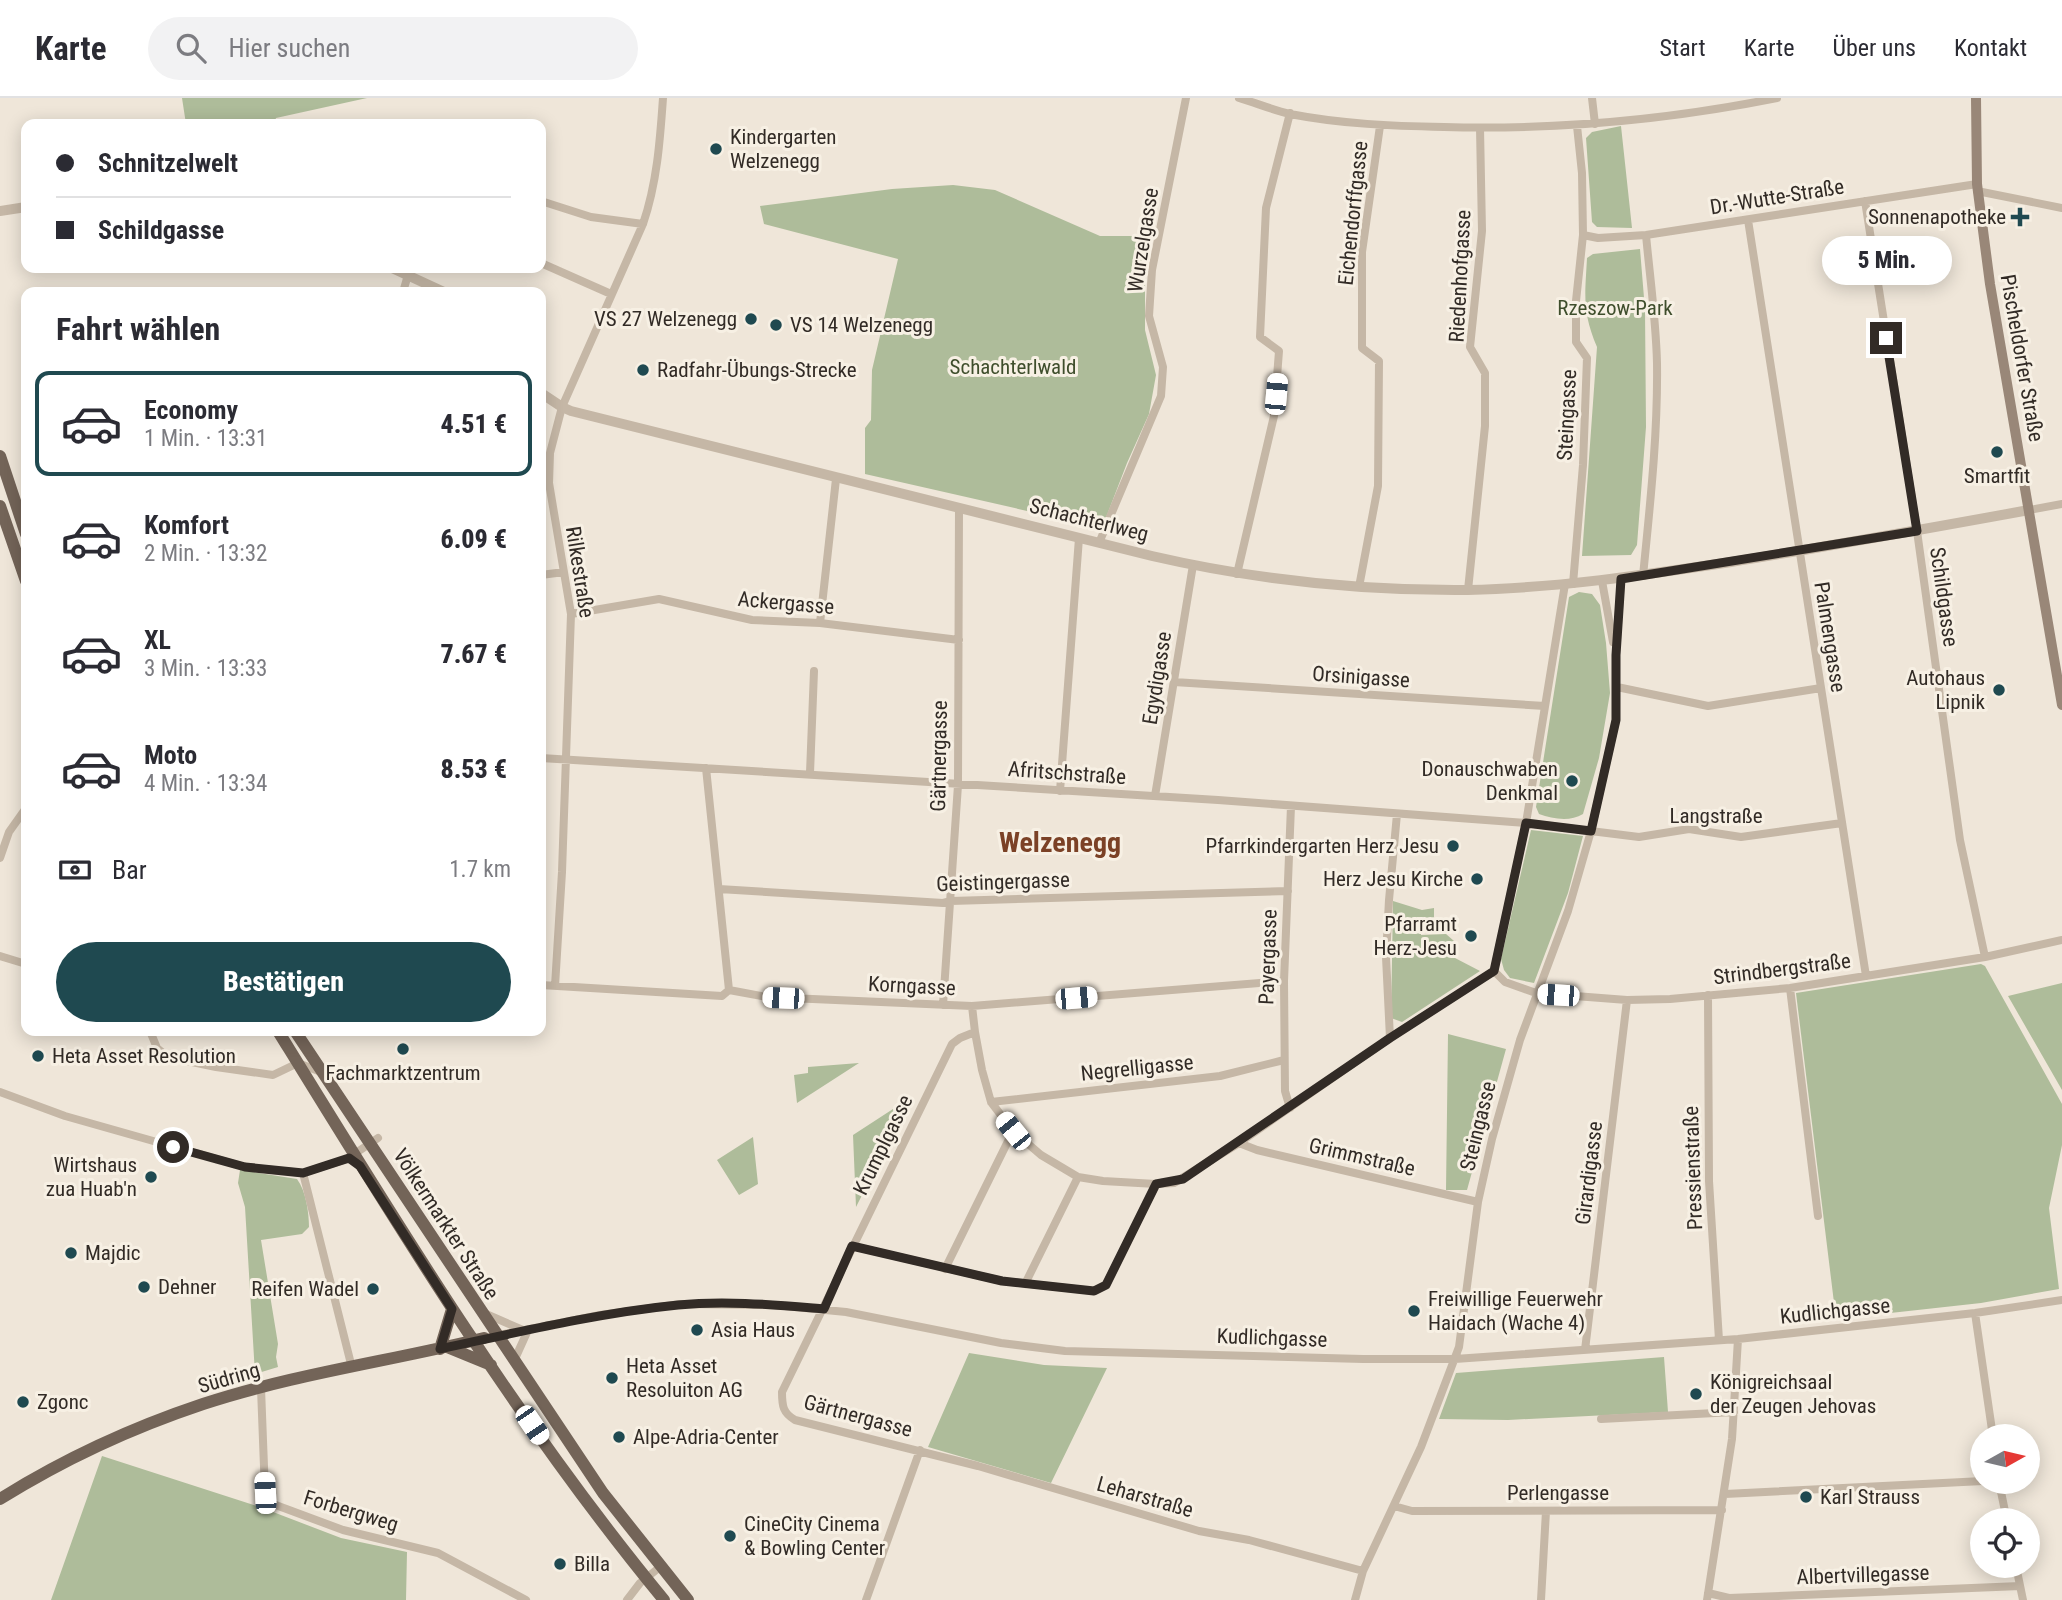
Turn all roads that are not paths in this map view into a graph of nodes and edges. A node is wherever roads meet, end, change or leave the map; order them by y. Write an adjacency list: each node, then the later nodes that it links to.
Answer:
1 (663, 98): 19 (street, Rilkestraße)
2 (1186, 98): 37 (street, Wurzelgasse)
3 (1239, 98): 7 (street)
4 (1592, 98): 8 (street)
5 (1777, 98): 8 (street)
6 (1976, 98): 12 (main road, Pischeldorfer Straße)
7 (1290, 113): 9 (street); 42 (street)
8 (1595, 124): 10 (street)
9 (1380, 126): 11 (street); 48 (street, Eichendorffgasse)
10 (1577, 126): 11 (street); 20 (street, Steingasse)
11 (1480, 128): 49 (street, Riedenhofgasse)
12 (1977, 187): 13 (street, Dr.-Wutte-Straße); 16 (street, Dr.-Wutte-Straße); 33 (main road, Pischeldorfer Straße)
13 (1864, 201): 18 (street, Dr.-Wutte-Straße); 35 (street, Schildgasse)
14 (546, 202): 19 (street)
15 (21, 207): 17 (street)
16 (2062, 208)
17 (0, 211)
18 (1748, 220): 21 (street, Dr.-Wutte-Straße); 38 (street, Palmengasse)
19 (643, 224): 25 (street, Rilkestraße)
20 (1583, 235): 21 (street, Dr.-Wutte-Straße); 47 (street, Steingasse)
21 (1646, 235): 44 (street)
22 (546, 264): 25 (street)
23 (412, 273): 24 (street)
24 (436, 287)
25 (611, 294): 27 (street, Rilkestraße)
26 (546, 396): 27 (street, Schachterlweg)
27 (562, 407): 29 (street, Schachterlweg); 41 (street, Rilkestraße)
28 (0, 456): 34 (main road)
29 (836, 479): 32 (street, Schachterlweg); 51 (street)
30 (2062, 504): 33 (street)
31 (0, 506): 40 (main road)
32 (959, 508): 36 (street, Schachterlweg); 52 (street, Gärtnergasse)
33 (2029, 510): 35 (street, Schachterlweg); 58 (main road, Pischeldorfer Straße)
34 (21, 519)
35 (1917, 531): 38 (street, Schachterlweg); 80 (street, Schildgasse)
36 (1079, 538): 37 (street, Schachterlweg); 65 (street)
37 (1099, 543): 39 (street, Schachterlweg)
38 (1799, 551): 44 (street, Schachterlweg); 57 (street, Palmengasse)
39 (1193, 565): 42 (street, Schachterlweg); 55 (street, Egydigasse)
40 (21, 567)
41 (564, 572): 43 (street); 50 (street, Rilkestraße)
42 (1237, 573): 48 (street, Schachterlweg)
43 (546, 574)
44 (1643, 576): 45 (street, Schachterlweg)
45 (1621, 579): 46 (street, Schachterlweg); 53 (street, Steingasse)
46 (1602, 581): 47 (street, Schachterlweg); 53 (street, Steingasse)
47 (1569, 584): 49 (street, Schachterlweg); 59 (street, Steingasse)
48 (1359, 587): 49 (street, Schachterlweg)
49 (1468, 590)
50 (571, 614): 51 (street, Ackergasse); 61 (street, Rilkestraße)
51 (820, 623): 52 (street, Ackergasse)
52 (959, 640): 64 (street, Gärtnergasse)
53 (1616, 655): 56 (street, Steingasse)
54 (814, 671): 63 (street)
55 (1174, 682): 59 (street, Orsinigasse); 66 (street, Egydigasse)
56 (1617, 687): 57 (street); 73 (street, Steingasse)
57 (1821, 688): 71 (street, Palmengasse)
58 (2062, 705)
59 (1545, 706): 70 (street, Steingasse)
60 (546, 758): 61 (street, Afritschstraße)
61 (566, 759): 62 (street, Afritschstraße); 86 (street, Rilkestraße)
62 (706, 768): 63 (street, Afritschstraße); 75 (street)
63 (810, 773): 64 (street, Afritschstraße)
64 (958, 785): 65 (street, Afritschstraße); 77 (street, Gärtnergasse)
65 (1060, 791): 66 (street, Afritschstraße)
66 (1155, 796): 67 (street, Afritschstraße)
67 (1291, 806): 69 (street, Afritschstraße); 76 (street, Payergasse)
68 (21, 813): 72 (street)
69 (1397, 814): 70 (street, Afritschstraße); 98 (street)
70 (1526, 823): 73 (street, Afritschstraße); 82 (street, Steingasse)
71 (1842, 823): 73 (street, Langstraße); 83 (street, Palmengasse)
72 (4, 830): 74 (street)
73 (1591, 831): 89 (street, Steingasse)
74 (0, 858)
75 (719, 889): 77 (street, Geistingergasse); 88 (street)
76 (1288, 891): 77 (street, Geistingergasse); 84 (street, Payergasse)
77 (951, 901): 92 (street, Gärtnergasse)
78 (2062, 940): 80 (street, Strindbergstraße)
79 (0, 956): 81 (street)
80 (1985, 957): 83 (street, Strindbergstraße)
81 (21, 962)
82 (1494, 971): 89 (street, Strindbergstraße); 98 (street)
83 (1866, 976): 87 (street, Strindbergstraße)
84 (1284, 981): 93 (street, Korngasse); 99 (street, Payergasse)
85 (546, 985): 86 (street, Korngasse)
86 (555, 986): 88 (street, Korngasse)
87 (1790, 988): 90 (street, Strindbergstraße); 113 (street)
88 (729, 990): 92 (street, Korngasse)
89 (1536, 993): 91 (street, Strindbergstraße); 112 (street, Steingasse)
90 (1708, 995): 91 (street, Strindbergstraße); 125 (street, Pressienstraße)
91 (1627, 1000): 127 (street, Girardigasse)
92 (943, 1005): 93 (street, Korngasse)
93 (972, 1006): 94 (street)
94 (975, 1032): 103 (street); 114 (street, Krumplgasse)
95 (152, 1036): 100 (street)
96 (281, 1036): 100 (main road, Völkermarkter Straße)
97 (298, 1036): 101 (main road, Völkermarkter Straße)
98 (1390, 1038): 104 (street)
99 (1284, 1060): 103 (street, Negrelligasse); 104 (street, Payergasse)
100 (298, 1063): 101 (street); 106 (main road, Völkermarkter Straße)
101 (322, 1073): 108 (main road, Völkermarkter Straße)
102 (0, 1092): 109 (street)
103 (992, 1102): 105 (street)
104 (1290, 1108): 107 (street)
105 (1013, 1131): 110 (street); 115 (street)
106 (346, 1142): 108 (main road, Völkermarkter Straße); 108 (street)
107 (1239, 1143): 111 (street); 112 (street, Grimmstraße)
108 (359, 1151): 109 (street); 118 (main road, Völkermarkter Straße); 120 (main road, Völkermarkter Straße)
109 (303, 1173): 131 (street)
110 (1078, 1177): 111 (street); 116 (street)
111 (1156, 1184): 116 (street)
112 (1478, 1202): 128 (street, Steingasse)
113 (1818, 1216)
114 (852, 1246): 115 (street); 119 (street, Krumplgasse)
115 (945, 1269): 116 (street)
116 (1025, 1284)
117 (2062, 1300): 121 (street, Kudlichgasse)
118 (452, 1309): 126 (main road); 130 (main road, Völkermarkter Straße)
119 (824, 1309): 122 (street, Kudlichgasse); 128 (street, Kudlichgasse); 136 (street, Gärtnergasse)
120 (481, 1312): 122 (street); 123 (main road); 129 (main road, Völkermarkter Straße)
121 (1975, 1313): 124 (street, Kudlichgasse); 135 (street)
122 (526, 1331): 123 (street, Kudlichgasse); 129 (street)
123 (484, 1338): 126 (main road, Südring); 130 (main road)
124 (1738, 1339): 125 (street, Kudlichgasse); 133 (street)
125 (1719, 1340): 127 (street, Kudlichgasse)
126 (443, 1348): 130 (main road); 131 (main road, Südring)
127 (1585, 1350): 128 (street, Kudlichgasse)
128 (1455, 1359): 140 (street, Steingasse)
129 (514, 1361): 143 (main road, Völkermarkter Straße)
130 (491, 1365): 145 (main road, Völkermarkter Straße)
131 (352, 1368): 132 (main road, Südring)
132 (261, 1388): 139 (main road, Südring); 149 (street, Forbergweg)
133 (1734, 1412): 134 (street); 138 (street)
134 (1601, 1419)
135 (1991, 1424)
136 (920, 1450): 144 (street, Leharstraße); 153 (street, Gärtnergasse)
137 (1970, 1482): 138 (street)
138 (1725, 1494): 141 (street)
139 (0, 1499)
140 (1394, 1506): 142 (street, Perlengasse); 144 (street, Steingasse)
141 (1722, 1510): 142 (street, Perlengasse); 148 (street)
142 (1546, 1511): 155 (street)
143 (660, 1567): 145 (street); 152 (main road, Völkermarkter Straße)
144 (1363, 1571): 154 (street, Steingasse)
145 (646, 1578): 150 (street); 151 (main road, Völkermarkter Straße)
146 (2018, 1578): 147 (street)
147 (2020, 1586): 148 (street, Albertvillegasse); 156 (street)
148 (1708, 1596)
149 (526, 1600)
150 (627, 1600)
151 (664, 1600)
152 (688, 1600)
153 (866, 1600)
154 (1355, 1600)
155 (1541, 1600)
156 (2023, 1600)

